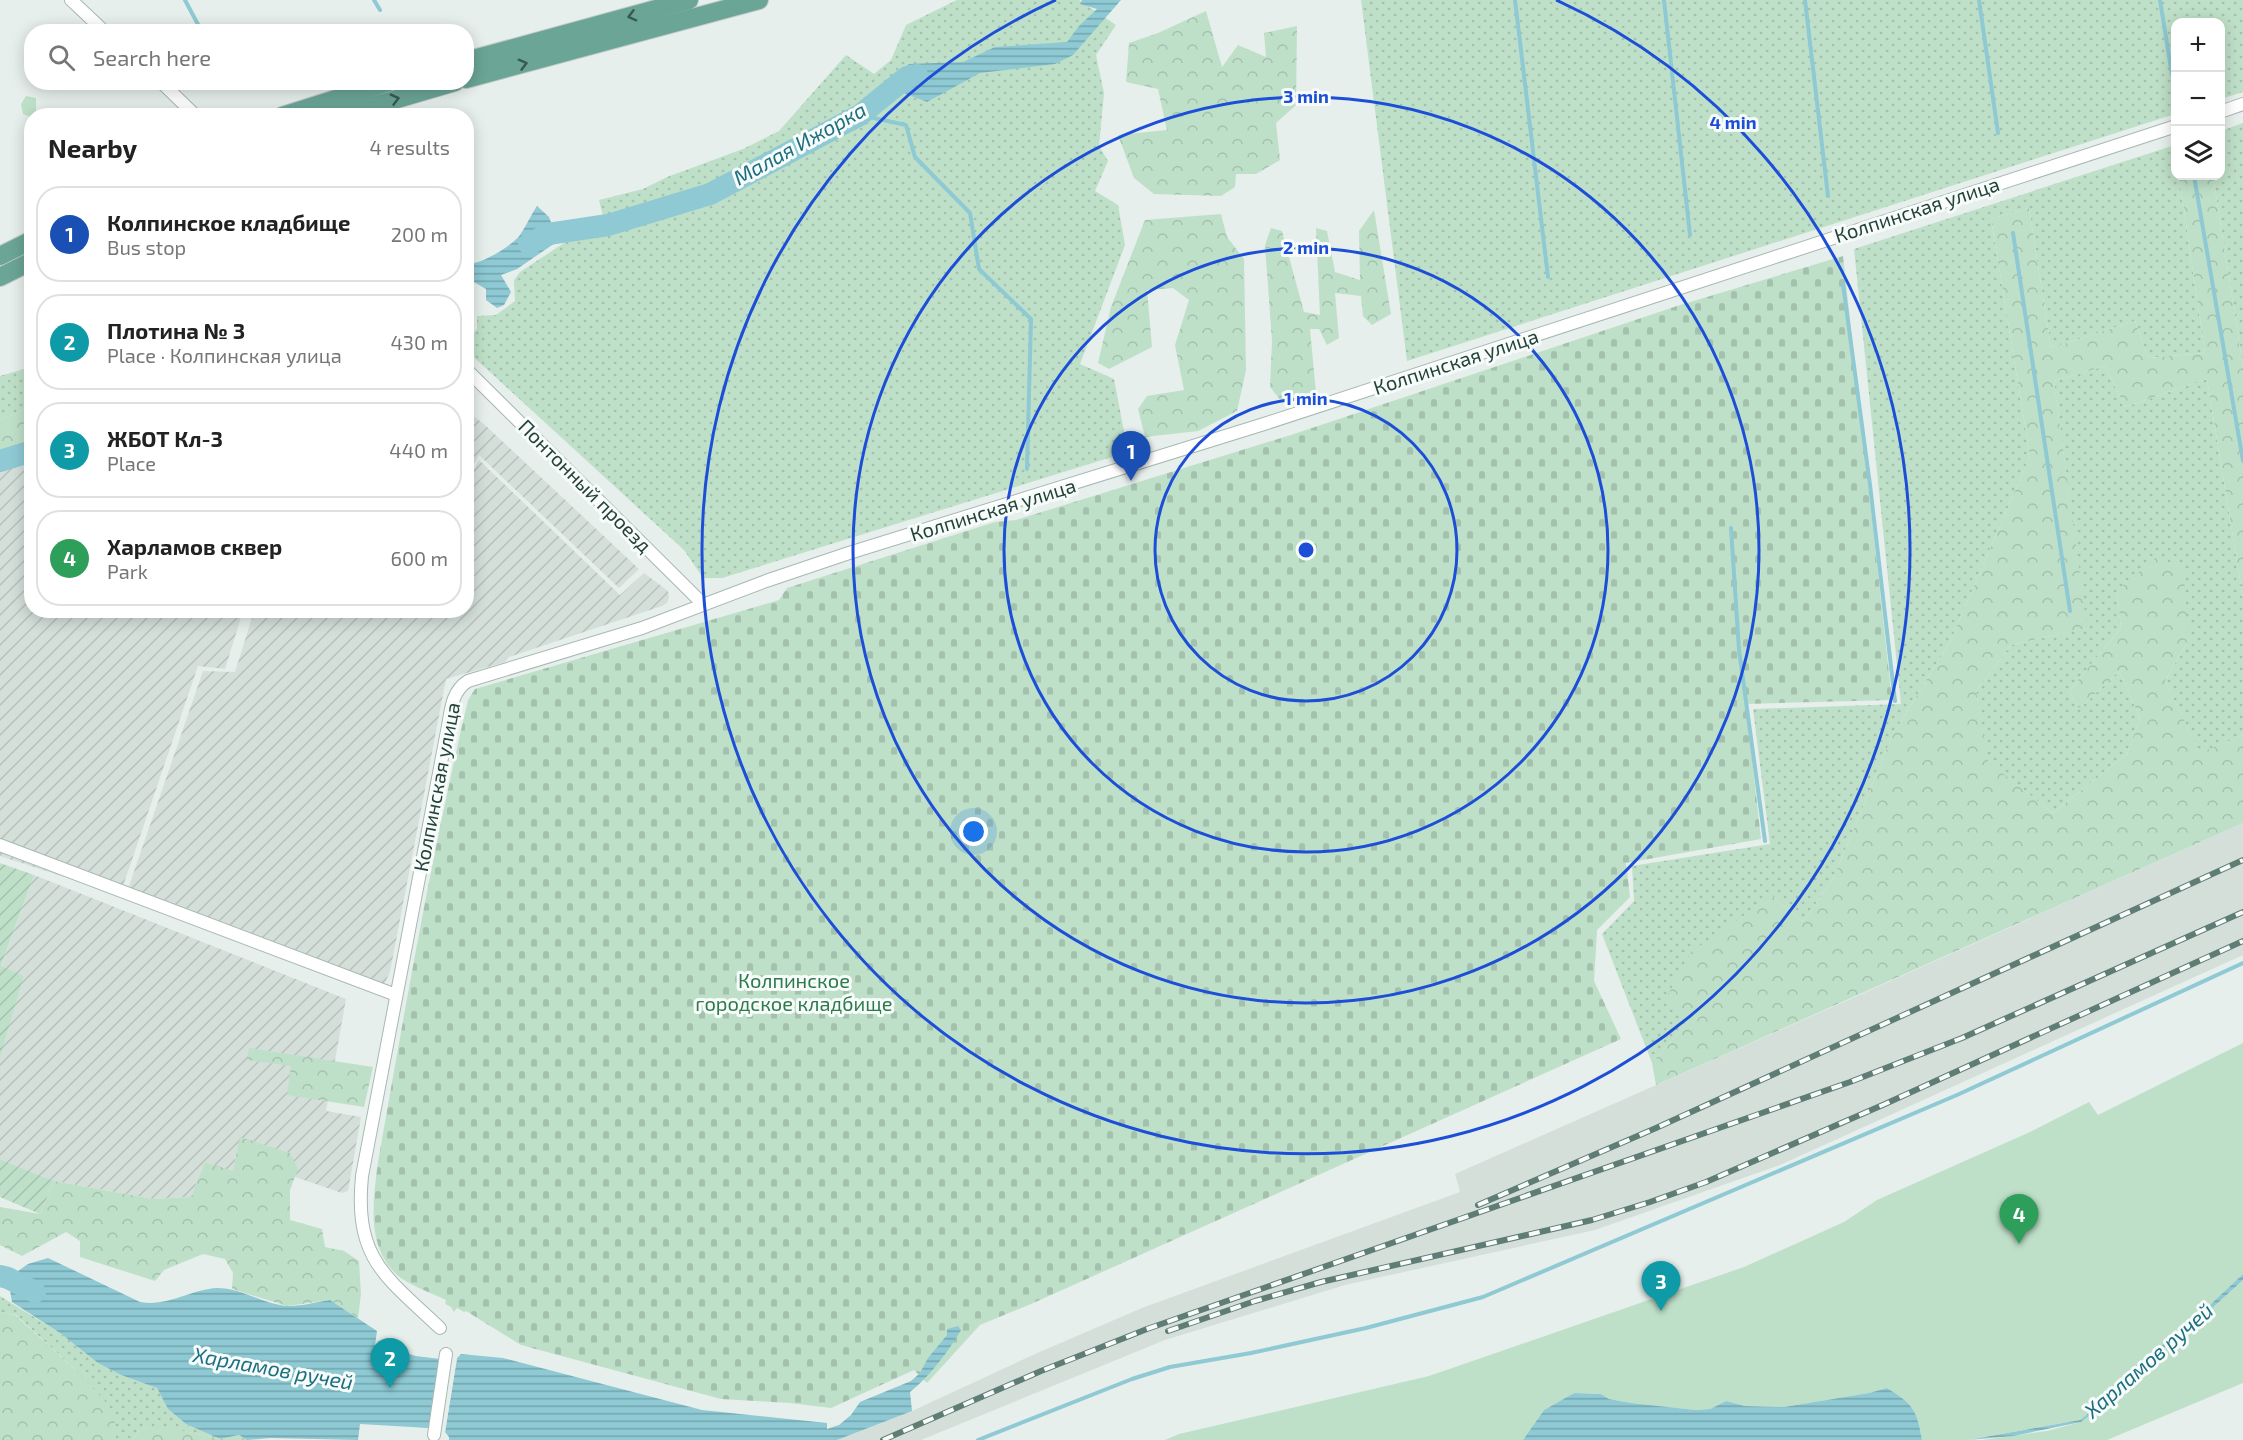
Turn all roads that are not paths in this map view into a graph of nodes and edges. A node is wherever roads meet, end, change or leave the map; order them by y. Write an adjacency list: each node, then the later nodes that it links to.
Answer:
1 (71, 0): 4 (street)
2 (689, 0): 5 (main road, one-way to 5)
3 (759, 0): 6 (main road, one-way to 3)
4 (96, 24)
5 (474, 59)
6 (474, 78)
7 (169, 90): 11 (street)
8 (364, 90): 12 (main road)
9 (428, 90): 13 (main road, one-way to 9)
10 (2243, 104): 14 (street)
11 (188, 108)
12 (307, 108)
13 (366, 108)
14 (2225, 110)
15 (2171, 127): 21 (street, Колпинская улица)
16 (24, 244): 17 (main road)
17 (0, 256)
18 (24, 265): 19 (main road)
19 (0, 277)
20 (474, 377): 21 (street, Понтонный проезд)
21 (703, 604): 23 (street, Колпинская улица)
22 (0, 845): 23 (street)
23 (396, 995): 24 (street, Колпинская улица)
24 (440, 1328)
25 (446, 1354): 26 (street)
26 (434, 1435)

